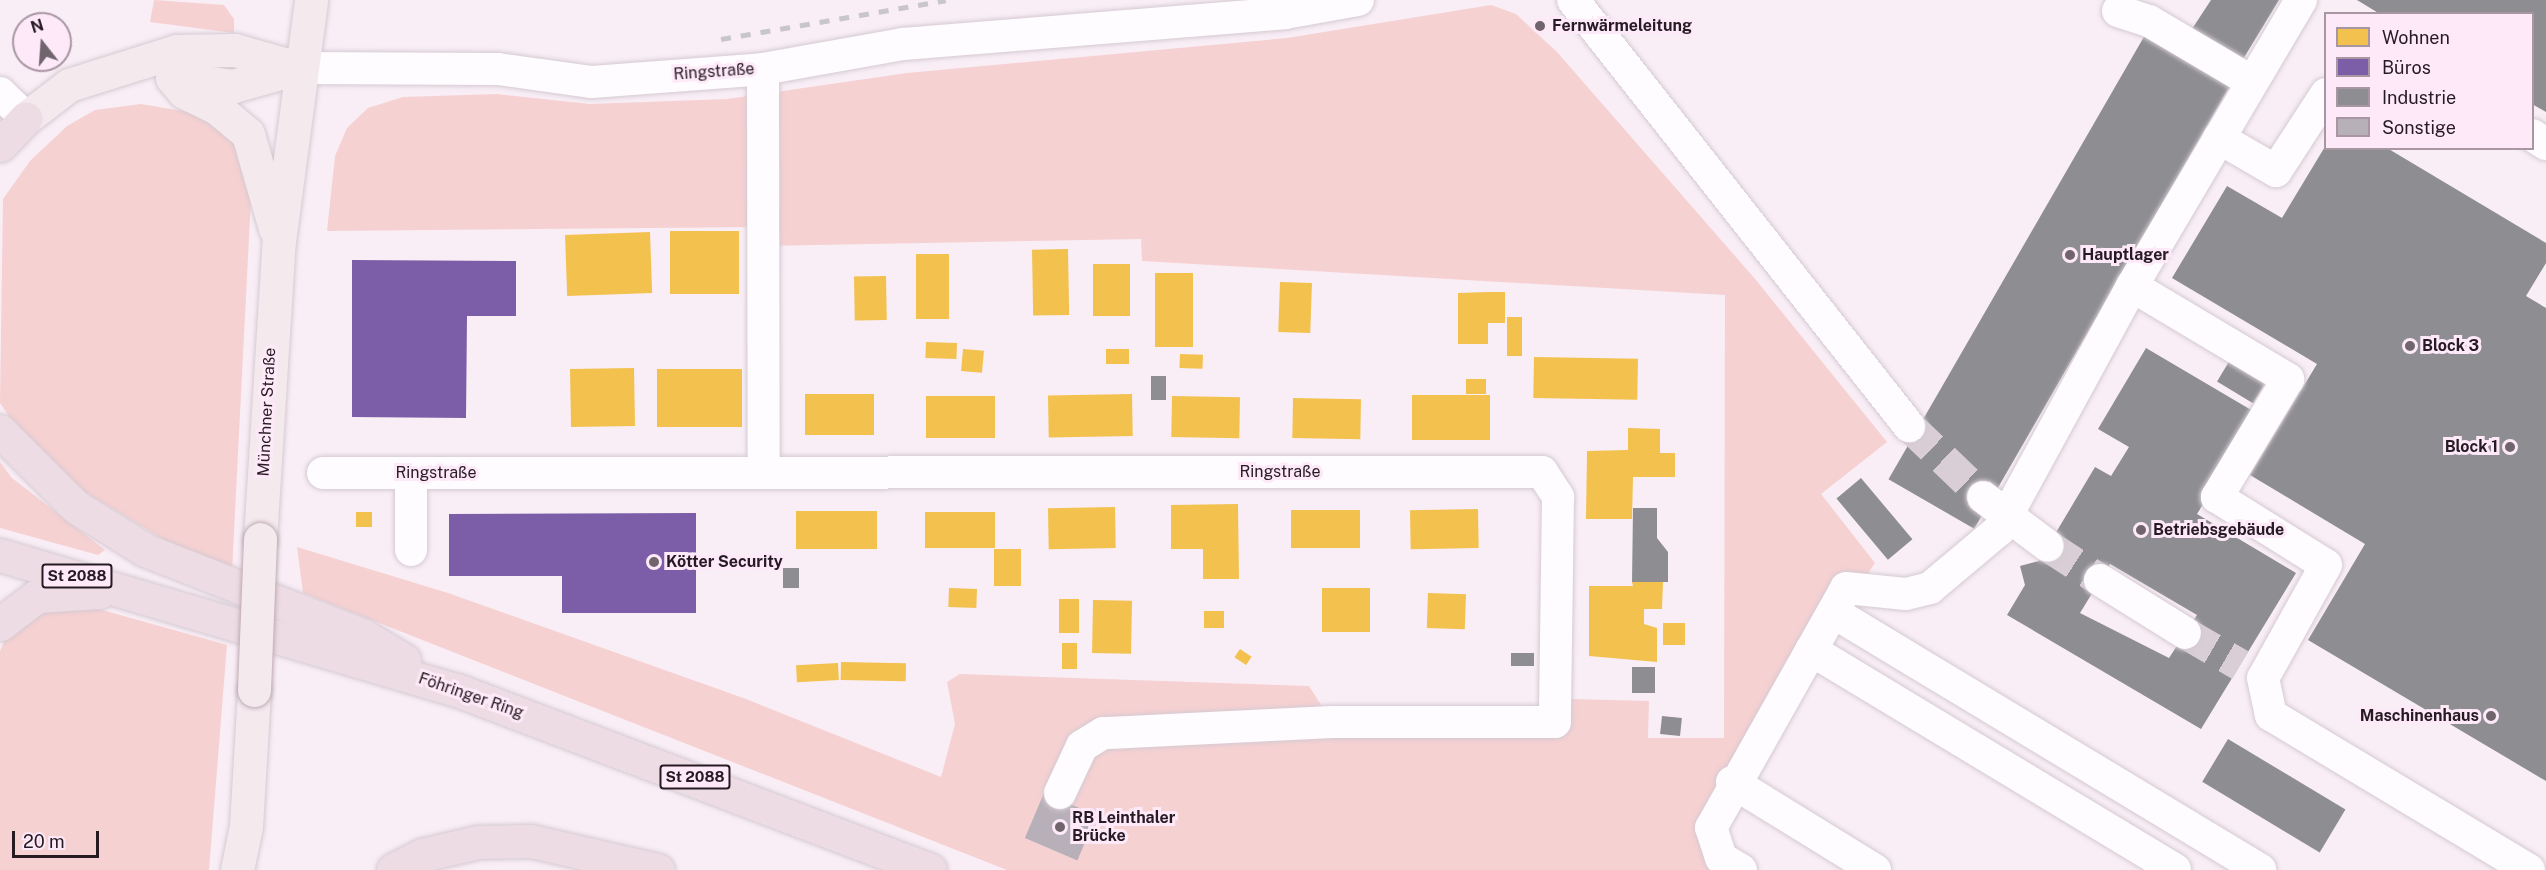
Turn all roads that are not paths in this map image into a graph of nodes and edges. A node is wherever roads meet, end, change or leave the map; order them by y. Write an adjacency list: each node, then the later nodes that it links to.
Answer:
1 (312, 0): 7 (main road, Münchner Straße)
2 (1358, 0): 8 (street)
3 (1573, 0): 18 (street)
4 (2301, 0): 10 (street)
5 (2118, 11): 10 (street)
6 (126, 67): 7 (main road); 9 (main road); 13 (main road)
7 (298, 68): 8 (street, Ringstraße); 9 (main road); 16 (main road, Münchner Straße)
8 (763, 69): 20 (street, Ringstraße)
9 (172, 78): 16 (main road)
10 (2252, 82): 14 (street)
11 (0, 93): 13 (street)
12 (2324, 96): 14 (street)
13 (26, 118): 15 (highway)
14 (2219, 138): 17 (street)
15 (0, 145)
16 (279, 241): 37 (main road, Münchner Straße, bridge)
17 (2132, 286): 24 (street); 47 (street)
18 (1909, 426)
19 (0, 431): 34 (highway)
20 (764, 472): 22 (street, Ringstraße); 36 (street, Ringstraße)
21 (324, 473): 22 (street, Ringstraße)
22 (411, 473): 26 (street)
23 (1983, 497): 24 (street)
24 (2005, 519): 25 (street); 30 (street)
25 (2048, 546)
26 (411, 550)
27 (0, 555): 29 (highway, Föhringer Ring / St 2088)
28 (2100, 580): 32 (street)
29 (154, 597): 31 (highway); 34 (highway, Föhringer Ring / St 2088)
30 (1833, 612): 33 (street); 46 (street)
31 (0, 624)
32 (2185, 633)
33 (1811, 650): 35 (street); 45 (street)
34 (457, 690): 42 (highway, Föhringer Ring / St 2088)
35 (1732, 782): 43 (street); 44 (street)
36 (1060, 793)
37 (246, 826): 38 (main road, Münchner Straße); 39 (main road, Münchner Straße)
38 (237, 870)
39 (250, 870)
40 (393, 870): 41 (highway)
41 (657, 870)
42 (930, 870)
43 (1741, 870)
44 (1875, 870)
45 (2175, 870)
46 (2260, 870)
47 (2529, 870)

